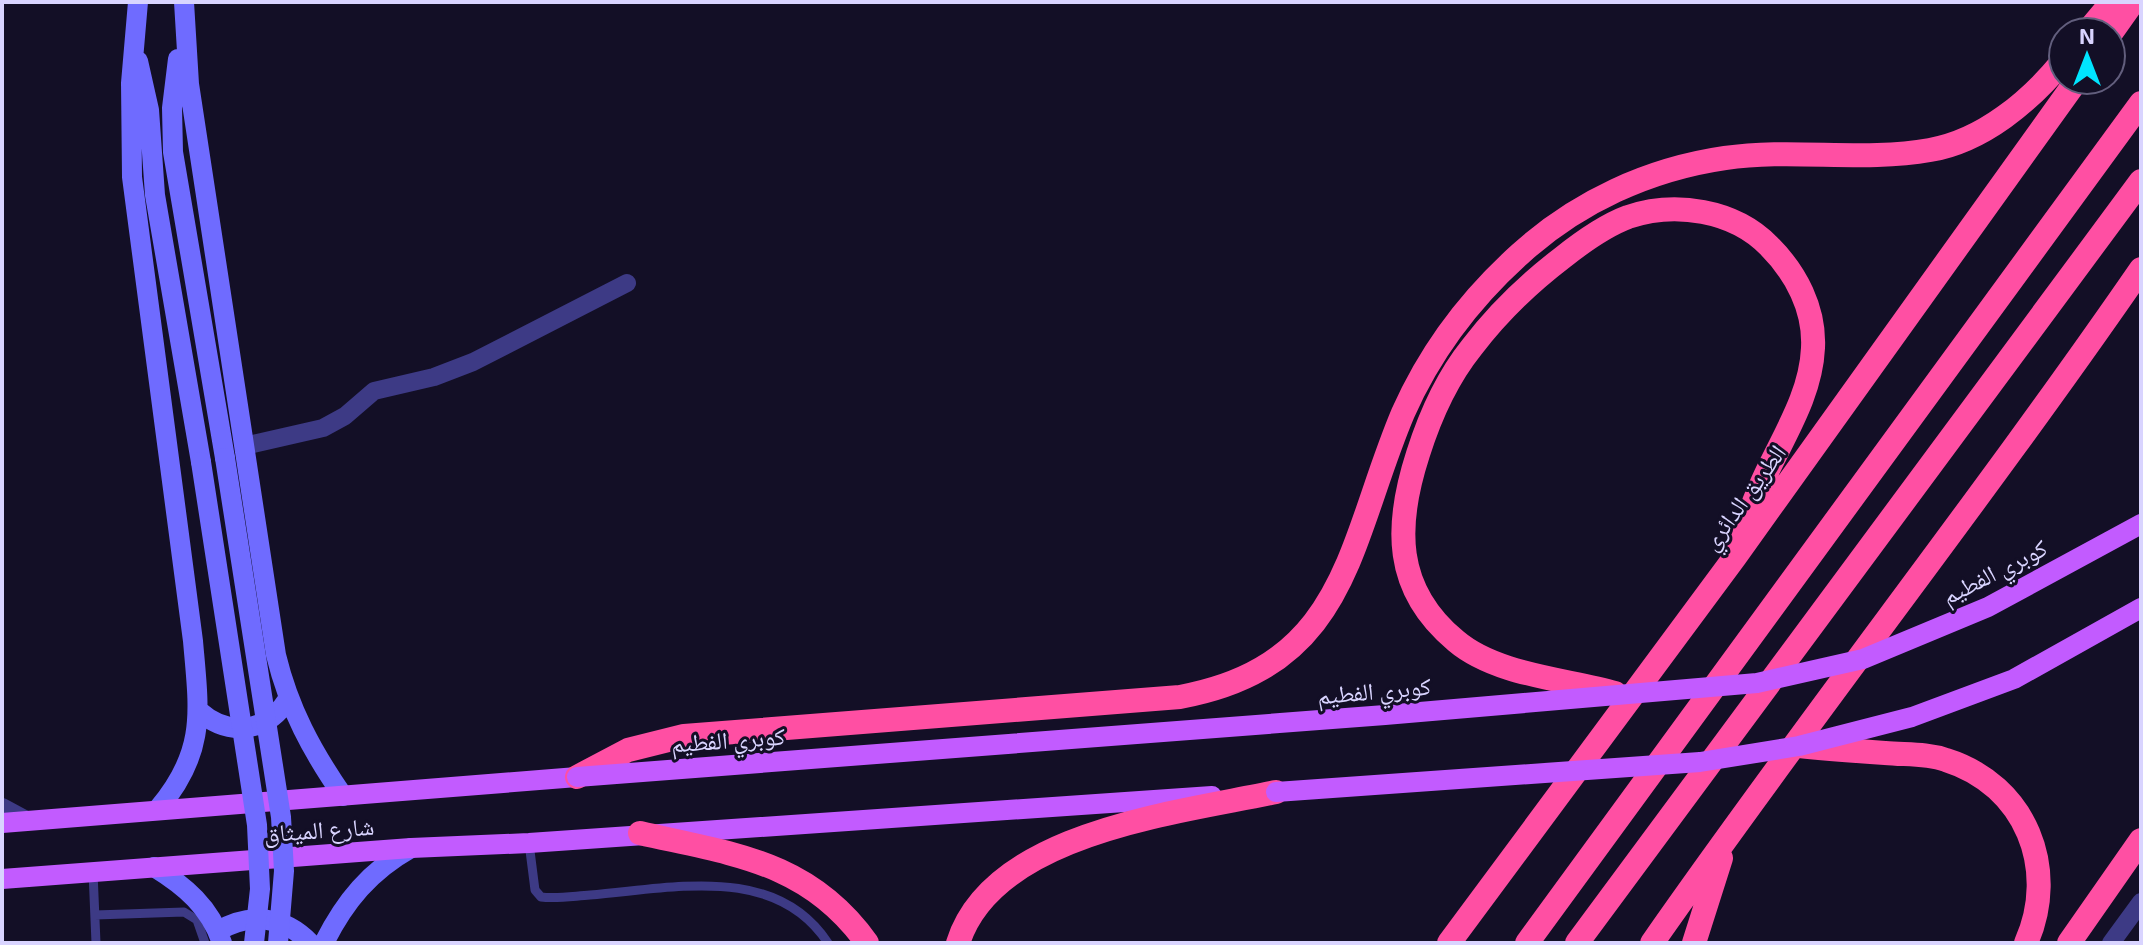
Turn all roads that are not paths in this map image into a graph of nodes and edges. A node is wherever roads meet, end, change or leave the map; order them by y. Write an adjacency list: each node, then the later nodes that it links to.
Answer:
1 (138, 2): 4 (main road)
2 (184, 2): 3 (main road)
3 (185, 40): 11 (main road); 39 (main road, bridge)
4 (132, 45): 17 (main road); 38 (main road, bridge)
5 (2047, 78): 19 (highway)
6 (2066, 96): 13 (highway, الطريق الدائري)
7 (2141, 103): 46 (highway)
8 (2141, 181): 47 (highway)
9 (2141, 269): 27 (highway)
10 (627, 283): 11 (street)
11 (244, 446): 16 (main road)
12 (2141, 524): 15 (main road, كوبري الفطيم, bridge)
13 (1735, 557): 15 (highway); 45 (highway, الطريق الدائري)
14 (2141, 608): 18 (main road, bridge)
15 (1615, 693): 19 (main road, كوبري الفطيم, bridge)
16 (288, 699): 17 (main road); 21 (main road)
17 (199, 711): 23 (main road)
18 (1799, 746): 20 (main road, bridge); 50 (highway)
19 (577, 777): 21 (main road, شارع الميثاق)
20 (1276, 792): 26 (main road); 44 (highway)
21 (343, 796): 23 (main road, شارع الميثاق)
22 (2, 807): 24 (street)
23 (158, 809): 24 (main road, شارع الميثاق)
24 (28, 821): 25 (main road, شارع الميثاق)
25 (2, 823)
26 (640, 833): 29 (main road, شارع الميثاق); 43 (highway)
27 (1729, 833): 48 (highway); 49 (highway)
28 (2141, 840): 51 (highway)
29 (529, 843): 30 (main road, شارع الميثاق); 42 (lane)
30 (411, 848): 31 (main road, شارع الميثاق); 41 (main road)
31 (154, 867): 32 (main road, شارع الميثاق); 36 (main road)
32 (93, 872): 33 (main road, شارع الميثاق); 35 (lane)
33 (2, 879)
34 (2141, 902): 52 (street)
35 (95, 915): 36 (lane); 37 (lane)
36 (215, 939): 40 (main road)
37 (96, 943)
38 (254, 943)
39 (278, 943)
40 (310, 943)
41 (324, 943)
42 (828, 943)
43 (867, 943)
44 (958, 943)
45 (1449, 943)
46 (1527, 943)
47 (1577, 943)
48 (1652, 943)
49 (1694, 943)
50 (2026, 943)
51 (2069, 943)
52 (2111, 943)

